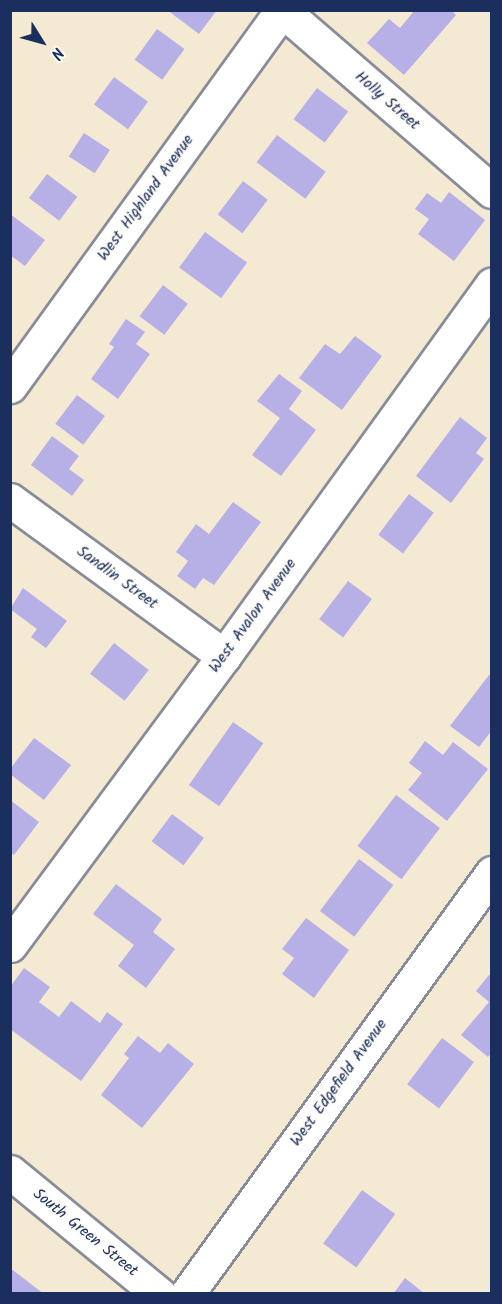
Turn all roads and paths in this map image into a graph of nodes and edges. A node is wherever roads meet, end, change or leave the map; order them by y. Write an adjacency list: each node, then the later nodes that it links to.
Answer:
1 (282, 11): 2 (street, Holly Street); 4 (street, West Highland Avenue)
2 (492, 191)
3 (492, 284): 6 (street, West Avalon Avenue)
4 (10, 386)
5 (10, 500): 6 (street, Sandlin Street)
6 (224, 656): 8 (street, West Avalon Avenue)
7 (492, 873): 11 (street, West Edgefield Avenue)
8 (10, 945)
9 (10, 1172): 10 (street, South Green Street)
10 (151, 1291)
11 (187, 1293)

